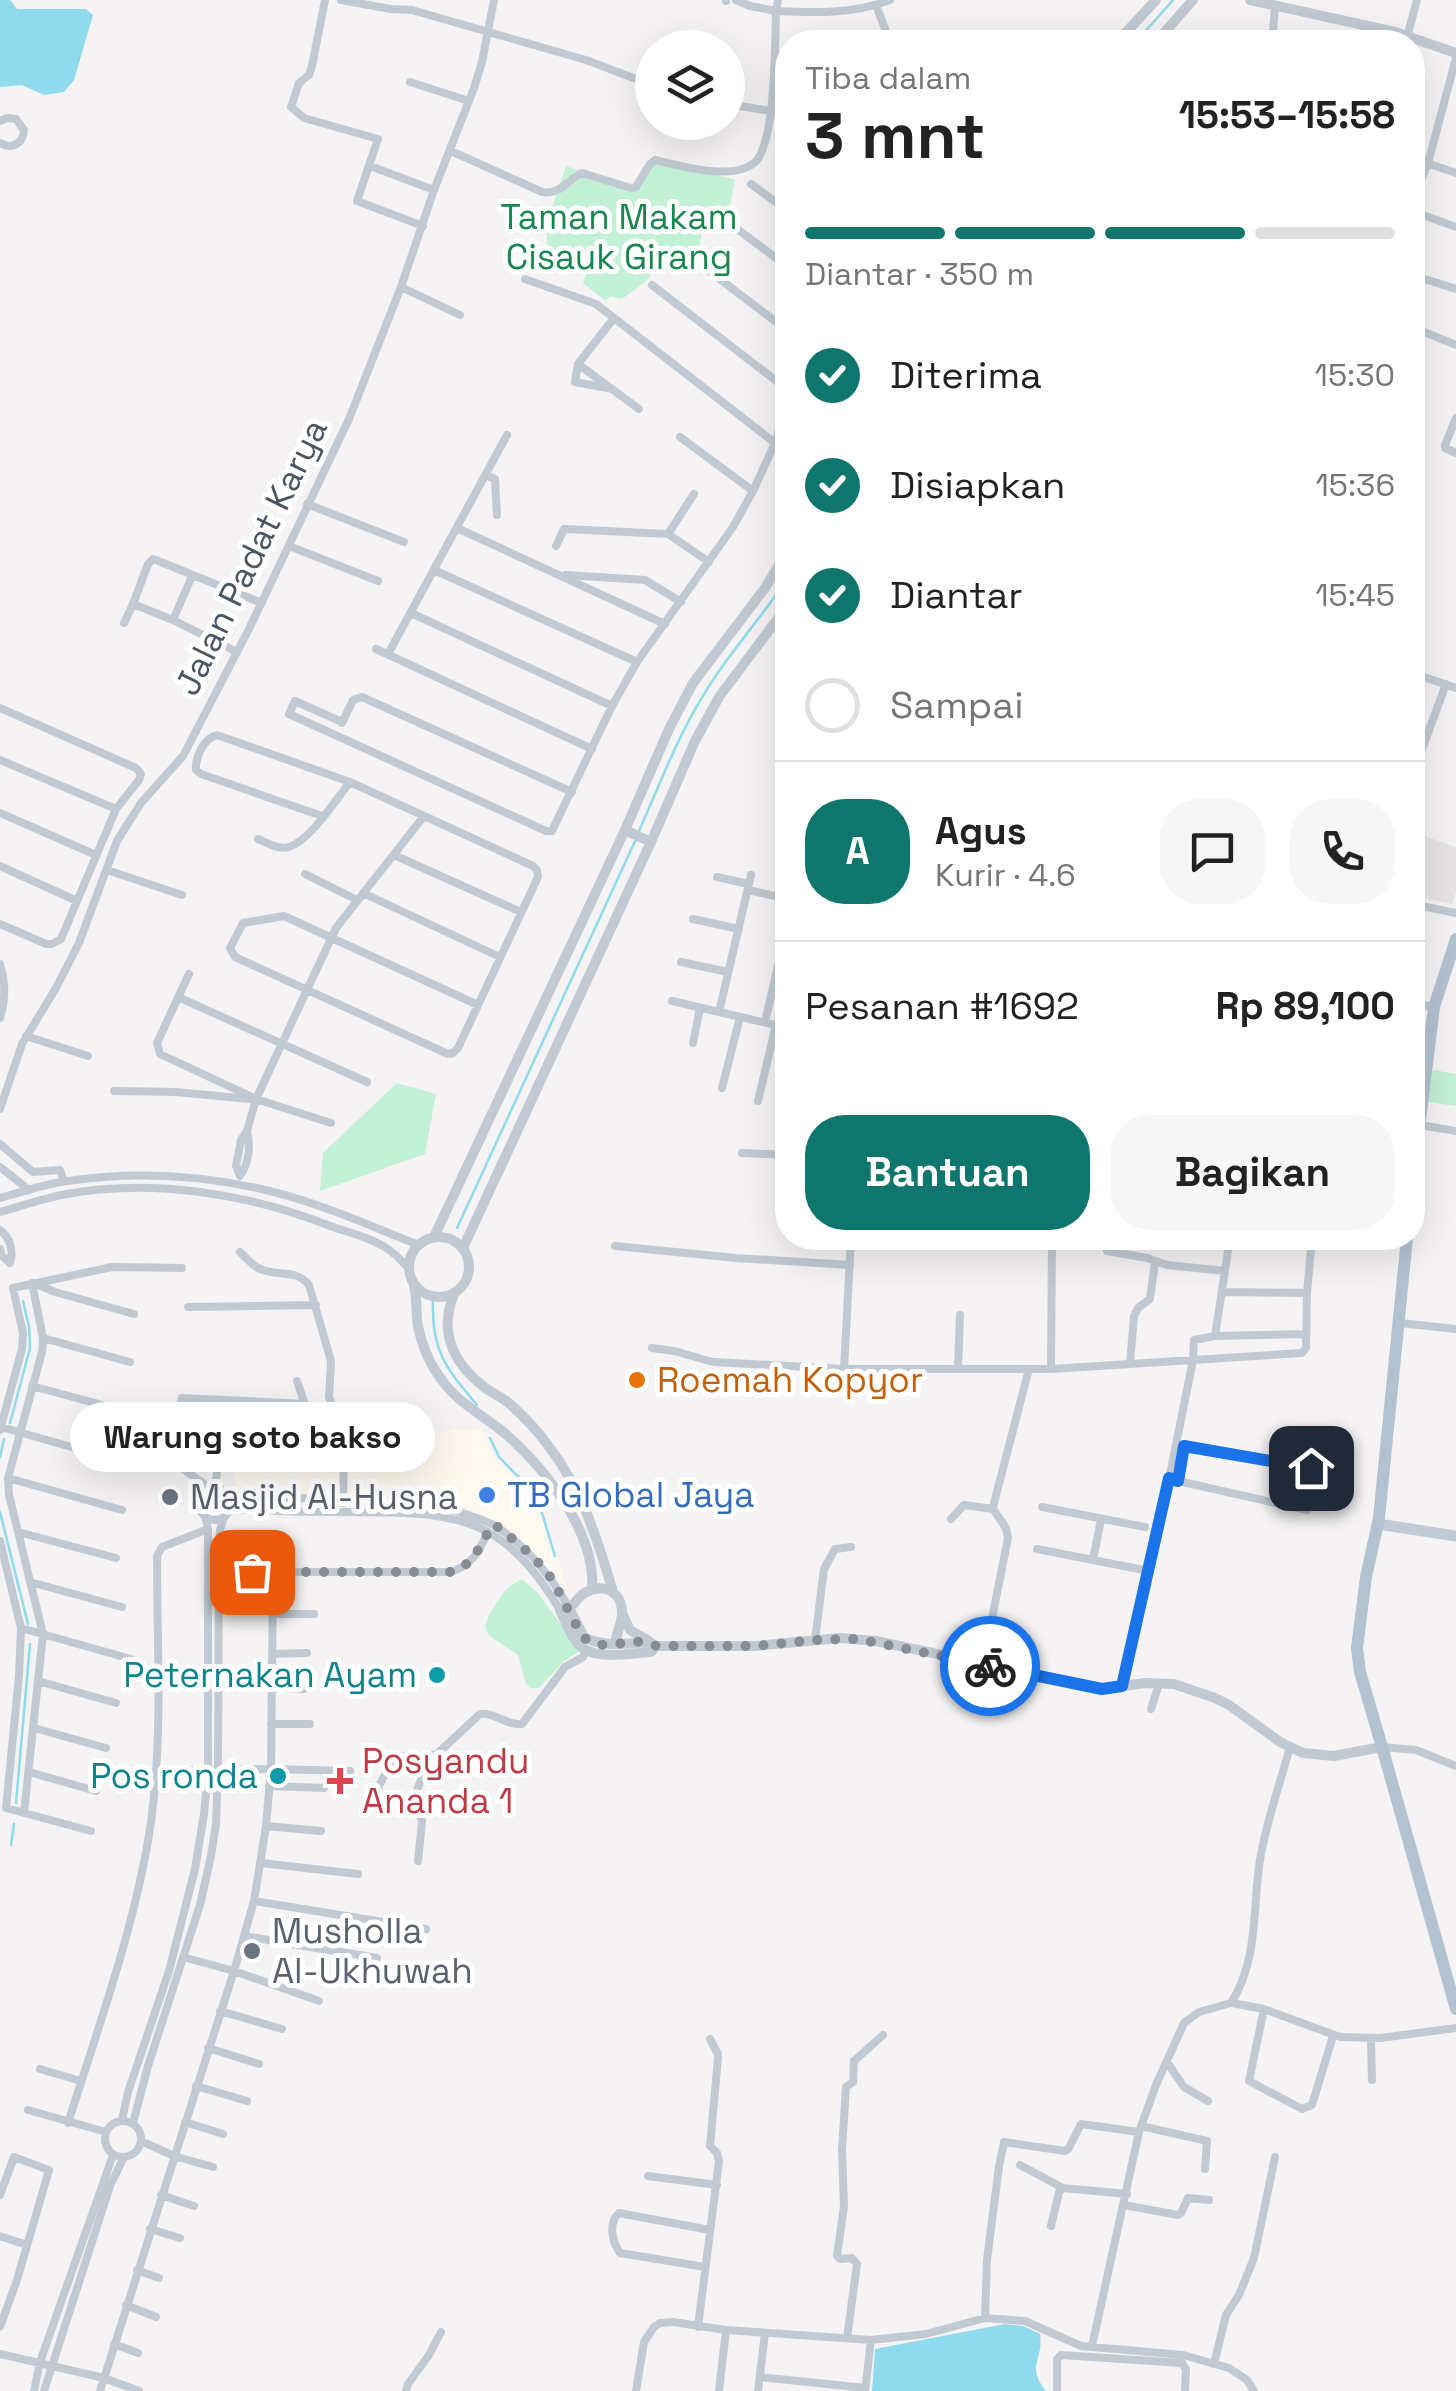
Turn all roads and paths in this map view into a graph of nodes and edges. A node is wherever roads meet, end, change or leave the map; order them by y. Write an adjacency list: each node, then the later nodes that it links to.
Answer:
1 (325, 0): 36 (street)
2 (341, 0): 11 (street)
3 (494, 0): 22 (street, Jalan Padat Karya)
4 (736, 0): 14 (street)
5 (778, 0): 14 (street)
6 (890, 0): 12 (street)
7 (1156, 0): 17 (street)
8 (1193, 0): 18 (street)
9 (1417, 0): 21 (street)
10 (1253, 1): 13 (street)
11 (407, 4): 22 (street)
12 (876, 5): 14 (street); 16 (street)
13 (1275, 7): 19 (street); 20 (street)
14 (776, 10): 15 (street)
15 (775, 30)
16 (885, 30)
17 (1128, 30)
18 (1167, 30)
19 (1273, 30)
20 (1384, 30)
21 (1410, 30)
22 (488, 33): 26 (street); 28 (street, Jalan Padat Karya)
23 (775, 35): 30 (street)
24 (1425, 44): 25 (street)
25 (1456, 56): 35 (street)
26 (635, 79)
27 (410, 82): 28 (street)
28 (469, 101): 33 (street, Jalan Padat Karya)
29 (745, 107): 30 (street)
30 (772, 111): 33 (street)
31 (0, 121): 32 (street)
32 (0, 142)
33 (451, 150): 40 (street, Jalan Padat Karya)
34 (1425, 162): 35 (street)
35 (1428, 163): 37 (street); 38 (street)
36 (370, 166): 40 (street); 44 (street)
37 (1425, 170)
38 (1456, 173)
39 (750, 184): 41 (street)
40 (434, 190): 44 (street, Jalan Padat Karya)
41 (775, 202)
42 (1425, 216): 45 (street)
43 (729, 222): 46 (street)
44 (423, 226): 51 (street, Jalan Padat Karya)
45 (1456, 227)
46 (775, 257)
47 (700, 264): 55 (street)
48 (1425, 278): 52 (street)
49 (525, 279): 54 (street)
50 (652, 285): 59 (street)
51 (401, 287): 53 (street); 70 (street, Jalan Padat Karya)
52 (1456, 289)
53 (460, 315)
54 (614, 318): 58 (street); 65 (street)
55 (775, 321)
56 (1425, 333): 57 (street)
57 (1456, 346)
58 (578, 364): 60 (street); 60 (street)
59 (775, 380)
60 (612, 389): 61 (street)
61 (639, 409)
62 (1456, 418): 66 (street)
63 (508, 434): 67 (street)
64 (680, 437): 68 (street)
65 (775, 443): 68 (street)
66 (1456, 453)
67 (486, 474): 71 (street); 72 (street)
68 (754, 491): 77 (street)
69 (694, 494): 73 (street)
70 (307, 504): 74 (street); 75 (street, Jalan Padat Karya)
71 (497, 516)
72 (457, 528): 78 (street); 80 (street)
73 (668, 534): 76 (street); 77 (street)
74 (404, 542)
75 (289, 546): 82 (street); 84 (street, Jalan Padat Karya)
76 (556, 546)
77 (709, 562): 83 (street)
78 (434, 570): 86 (street); 94 (street)
79 (775, 571): 111 (street)
80 (558, 575): 83 (street); 90 (street)
81 (192, 576): 84 (street); 85 (street); 87 (street)
82 (378, 581)
83 (680, 602): 90 (street)
84 (262, 603): 92 (street, Jalan Padat Karya)
85 (133, 604): 87 (street); 89 (street)
86 (411, 612): 93 (street); 98 (street)
87 (173, 620): 92 (street)
88 (775, 622): 113 (street)
89 (124, 623)
90 (665, 624): 94 (street)
91 (376, 649): 93 (street)
92 (237, 652): 117 (street, Jalan Padat Karya)
93 (388, 654): 103 (street)
94 (637, 662): 98 (street)
95 (1425, 677): 96 (street)
96 (1446, 684): 97 (street); 102 (street)
97 (1456, 688)
98 (612, 706): 103 (street)
99 (0, 708): 107 (street)
100 (342, 722): 101 (street); 101 (street); 106 (street)
101 (337, 735): 106 (street)
102 (1425, 741)
103 (592, 749): 106 (street)
104 (0, 760): 107 (street)
105 (350, 782): 109 (street); 109 (street); 110 (street)
106 (572, 792)
107 (116, 809): 115 (street)
108 (0, 813): 115 (street)
109 (322, 816): 112 (street)
110 (424, 816): 114 (street); 126 (street)
111 (624, 830): 113 (street); 177 (street)
112 (258, 840)
113 (651, 842): 180 (street)
114 (394, 854): 123 (street); 126 (street)
115 (96, 855): 124 (street)
116 (0, 866): 124 (street)
117 (107, 870): 122 (street); 152 (street, Jalan Padat Karya)
118 (305, 874): 123 (street)
119 (717, 877): 120 (street)
120 (749, 883): 121 (street); 130 (street)
121 (775, 894)
122 (182, 896)
123 (360, 897): 131 (street); 133 (street)
124 (77, 901): 129 (street)
125 (1425, 907): 127 (street)
126 (521, 912): 133 (street)
127 (1456, 913)
128 (693, 918): 130 (street)
129 (0, 924)
130 (739, 929): 136 (street)
131 (331, 938): 139 (street); 139 (street); 142 (street)
132 (1456, 939): 145 (main road)
133 (500, 956): 142 (street)
134 (680, 962): 136 (street)
135 (0, 964): 148 (street)
136 (728, 972): 146 (street)
137 (189, 974): 140 (street)
138 (775, 976): 149 (street)
139 (306, 990): 142 (street); 153 (street)
140 (178, 997): 153 (street); 160 (street)
141 (672, 1001): 144 (street)
142 (478, 1005)
143 (1425, 1006): 145 (street)
144 (700, 1008): 146 (street); 154 (street)
145 (1434, 1008): 156 (main road)
146 (720, 1012): 147 (street)
147 (740, 1017): 149 (street); 158 (street)
148 (0, 1018)
149 (764, 1022): 150 (street)
150 (775, 1025)
151 (775, 1029): 161 (street)
152 (26, 1036): 155 (street); 162 (street, Jalan Padat Karya)
153 (282, 1043): 157 (street); 160 (street)
154 (692, 1043)
155 (88, 1056)
156 (1425, 1074)
157 (367, 1082)
158 (722, 1088)
159 (114, 1091): 160 (street)
160 (256, 1099): 163 (street); 170 (street)
161 (758, 1101)
162 (0, 1109)
163 (331, 1123)
164 (1456, 1132): 165 (street)
165 (1425, 1133)
166 (0, 1144): 171 (street)
167 (742, 1153): 168 (street)
168 (775, 1155)
169 (0, 1167): 172 (street)
170 (239, 1180): 171 (street); 174 (street); 178 (street)
171 (64, 1181): 172 (street)
172 (29, 1190): 173 (street)
173 (0, 1198)
174 (236, 1199): 175 (street); 194 (street)
175 (0, 1212)
176 (0, 1230): 190 (street)
177 (434, 1237): 178 (street); 180 (street)
178 (419, 1245): 194 (street)
179 (615, 1246): 191 (street)
180 (462, 1248): 197 (street)
181 (0, 1249): 190 (street)
182 (851, 1250): 191 (street)
183 (1052, 1250): 215 (street)
184 (1107, 1250): 189 (street)
185 (1228, 1250): 193 (street)
186 (1311, 1250): 199 (street)
187 (1406, 1250): 204 (main road)
188 (240, 1252): 200 (street)
189 (1155, 1262): 193 (street); 212 (street)
190 (10, 1264): 196 (street)
191 (850, 1266): 213 (street)
192 (182, 1268): 195 (street)
193 (1225, 1271): 198 (street)
194 (411, 1275): 197 (street); 253 (street)
195 (32, 1283): 196 (street); 202 (street); 208 (street)
196 (16, 1286): 222 (street)
197 (454, 1292): 254 (street)
198 (1222, 1292): 199 (street); 207 (street)
199 (1307, 1293): 206 (street)
200 (316, 1305): 201 (street); 229 (street)
201 (188, 1307)
202 (134, 1314)
203 (960, 1315): 214 (street)
204 (1400, 1322): 205 (street); 238 (main road)
205 (1456, 1329)
206 (1306, 1334): 207 (street); 210 (street)
207 (1215, 1336): 210 (street)
208 (43, 1338): 211 (street); 218 (street)
209 (652, 1348): 213 (street)
210 (1193, 1360): 212 (street); 227 (street)
211 (130, 1362)
212 (1130, 1364): 215 (street)
213 (844, 1368): 214 (street)
214 (958, 1369): 216 (street)
215 (1051, 1369): 216 (street)
216 (1028, 1370): 232 (street)
217 (296, 1381): 220 (street)
218 (32, 1386): 221 (street); 223 (street)
219 (227, 1402): 220 (street); 224 (street); 228 (street)
220 (305, 1404): 224 (street)
221 (142, 1416)
222 (0, 1429): 223 (street)
223 (19, 1432): 225 (street); 226 (street)
224 (220, 1440): 228 (street)
225 (131, 1464)
226 (8, 1478): 233 (street); 242 (street)
227 (1174, 1480): 227 (street); 249 (street)
228 (213, 1488): 231 (street); 235 (street)
229 (343, 1500): 231 (street); 234 (street); 239 (street)
230 (1042, 1507): 236 (street)
231 (228, 1508): 234 (street); 235 (street); 250 (street)
232 (993, 1509): 237 (street); 269 (street)
233 (122, 1510)
234 (343, 1512): 239 (street)
235 (205, 1516): 241 (street)
236 (1101, 1518): 240 (street); 248 (street)
237 (951, 1519)
238 (1378, 1524): 243 (main road); 280 (main road)
239 (490, 1528): 251 (street); 256 (street)
240 (1144, 1528)
241 (208, 1529): 286 (street); 288 (street)
242 (18, 1532): 247 (street); 252 (street)
243 (1456, 1536)
244 (0, 1541): 260 (street)
245 (852, 1547): 262 (street)
246 (1037, 1550): 248 (street)
247 (116, 1558)
248 (1093, 1560): 249 (street)
249 (1150, 1571): 272 (street)
250 (219, 1572): 251 (street); 288 (street)
251 (273, 1573): 257 (street)
252 (30, 1582): 255 (street); 261 (street)
253 (592, 1588): 254 (street); 256 (street)
254 (613, 1592): 259 (street)
255 (122, 1607)
256 (568, 1607): 264 (street); 265 (street)
257 (274, 1614): 258 (street); 267 (street)
258 (314, 1614)
259 (623, 1614): 263 (street); 264 (street)
260 (21, 1628): 261 (street); 294 (street)
261 (42, 1634): 268 (street); 270 (street)
262 (815, 1640): 263 (street); 269 (street)
263 (653, 1644): 264 (street)
264 (614, 1649): 265 (street)
265 (586, 1650): 283 (street)
266 (307, 1653): 267 (street)
267 (273, 1654): 273 (street)
268 (131, 1659)
269 (983, 1664): 272 (street)
270 (38, 1681): 275 (street); 279 (street)
271 (1159, 1684): 272 (street); 276 (street); 282 (street)
272 (1122, 1686)
273 (272, 1687): 274 (street); 277 (street)
274 (304, 1689)
275 (116, 1702)
276 (1150, 1710)
277 (271, 1724): 278 (street); 285 (street)
278 (310, 1724)
279 (34, 1728): 281 (street); 289 (street)
280 (1382, 1747): 282 (street); 284 (street); 311 (main road)
281 (106, 1748)
282 (1290, 1748): 310 (street)
283 (430, 1756): 292 (street); 300 (street)
284 (1456, 1766)
285 (272, 1768): 287 (street); 288 (street); 290 (street)
286 (156, 1770): 288 (street); 325 (street)
287 (350, 1770)
288 (213, 1771): 298 (street); 299 (street)
289 (29, 1772): 293 (street); 294 (street)
290 (269, 1786): 291 (street); 295 (street)
291 (324, 1788)
292 (377, 1790)
293 (96, 1791)
294 (24, 1813): 296 (street)
295 (266, 1826): 297 (street); 301 (street)
296 (92, 1831)
297 (321, 1832)
298 (197, 1854): 299 (street); 330 (street)
299 (211, 1856): 306 (street)
300 (418, 1860)
301 (261, 1863): 302 (street); 303 (street)
302 (358, 1874)
303 (254, 1901): 304 (street); 305 (street)
304 (426, 1930)
305 (244, 1936): 307 (street); 308 (street)
306 (183, 1957): 308 (street); 333 (street)
307 (378, 1958)
308 (234, 1971): 309 (street); 313 (street)
309 (320, 2001)
310 (1232, 2003): 312 (street); 321 (street)
311 (1456, 2009)
312 (1264, 2010): 317 (street); 317 (street)
313 (220, 2011): 315 (street); 320 (street)
314 (1456, 2028): 318 (street)
315 (282, 2030)
316 (883, 2035): 371 (street)
317 (1334, 2036): 318 (street)
318 (1371, 2038): 324 (street)
319 (710, 2040): 346 (street)
320 (208, 2048): 322 (street); 326 (street)
321 (1167, 2062): 328 (street); 334 (street)
322 (259, 2064)
323 (40, 2069): 325 (street)
324 (1372, 2080)
325 (82, 2081): 332 (street)
326 (196, 2086): 327 (street); 331 (street)
327 (246, 2101)
328 (1208, 2101)
329 (28, 2110): 332 (street)
330 (122, 2120): 333 (street); 335 (street)
331 (185, 2122): 336 (street); 339 (street)
332 (68, 2123): 335 (street)
333 (133, 2123): 337 (street)
334 (1140, 2129): 344 (street); 349 (street); 365 (street)
335 (106, 2132): 338 (street)
336 (224, 2134)
337 (142, 2141): 339 (street); 340 (street)
338 (114, 2154): 340 (street); 377 (street)
339 (174, 2156): 343 (street); 350 (street)
340 (124, 2157): 379 (street)
341 (1275, 2157): 378 (street)
342 (1020, 2165): 347 (street)
343 (214, 2166)
344 (1205, 2168)
345 (648, 2176): 346 (street)
346 (717, 2185): 356 (street)
347 (1063, 2188): 349 (street); 354 (street)
348 (0, 2194): 359 (street)
349 (1127, 2194): 352 (street)
350 (161, 2195): 353 (street); 355 (street)
351 (1209, 2200): 352 (street)
352 (1124, 2205): 374 (street)
353 (194, 2206)
354 (1051, 2226)
355 (150, 2229): 358 (street); 361 (street)
356 (710, 2230): 360 (street); 360 (street)
357 (0, 2236): 359 (street)
358 (180, 2238)
359 (27, 2245): 366 (street)
360 (705, 2267): 367 (street)
361 (137, 2270): 362 (street); 363 (street)
362 (160, 2278)
363 (126, 2304): 364 (street); 373 (street)
364 (156, 2317)
365 (986, 2318): 372 (street); 374 (street)
366 (0, 2326)
367 (698, 2328): 368 (street); 388 (street)
368 (726, 2330): 370 (street); 389 (street)
369 (441, 2332): 387 (street)
370 (765, 2333): 371 (street); 380 (street)
371 (847, 2338): 372 (street)
372 (871, 2340): 382 (street)
373 (114, 2344): 376 (street); 381 (street)
374 (1092, 2346): 378 (street)
375 (0, 2354): 377 (street)
376 (138, 2354)
377 (40, 2362): 379 (street); 383 (street)
378 (1214, 2364): 393 (street)
379 (51, 2366): 381 (street); 384 (street)
380 (760, 2377): 382 (street); 390 (street)
381 (104, 2378): 385 (street); 386 (street)
382 (865, 2390)
383 (34, 2391)
384 (44, 2391)
385 (100, 2391)
386 (139, 2391)
387 (406, 2391)
388 (636, 2391)
389 (719, 2391)
390 (758, 2391)
391 (1057, 2391): 392 (street)
392 (1185, 2391)
393 (1254, 2391)

